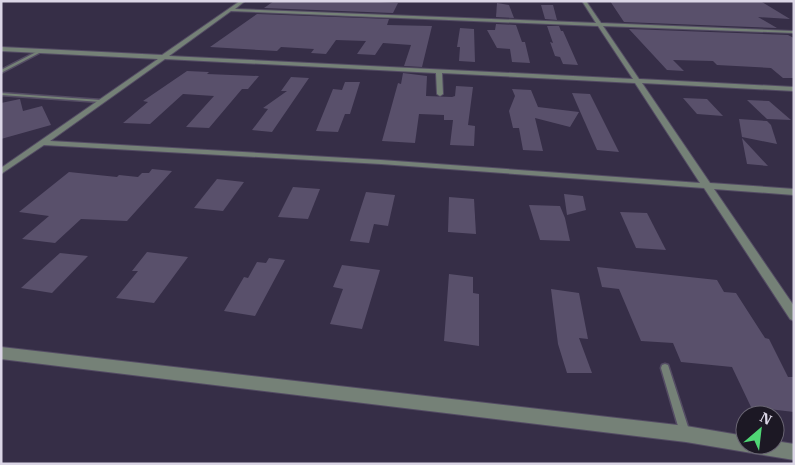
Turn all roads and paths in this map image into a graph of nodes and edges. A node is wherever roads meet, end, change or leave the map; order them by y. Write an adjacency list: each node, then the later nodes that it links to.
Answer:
1 (242, 1): 3 (street)
2 (584, 1): 4 (street)
3 (230, 10): 4 (street); 8 (street)
4 (599, 25): 5 (street); 11 (street)
5 (794, 32)
6 (1, 49): 7 (street)
7 (41, 51): 8 (street); 10 (lane)
8 (163, 56): 9 (street); 15 (street)
9 (439, 71): 11 (street); 14 (street)
10 (1, 72)
11 (637, 80): 12 (street); 18 (street)
12 (794, 89)
13 (1, 94): 15 (lane)
14 (440, 94)
15 (101, 101): 16 (street)
16 (43, 143): 17 (street); 18 (street)
17 (1, 172)
18 (706, 185): 19 (street); 20 (street)
19 (794, 192)
20 (794, 316)
21 (1, 353): 23 (street)
22 (665, 368): 23 (lane)
23 (686, 434): 24 (street)
24 (735, 442)

